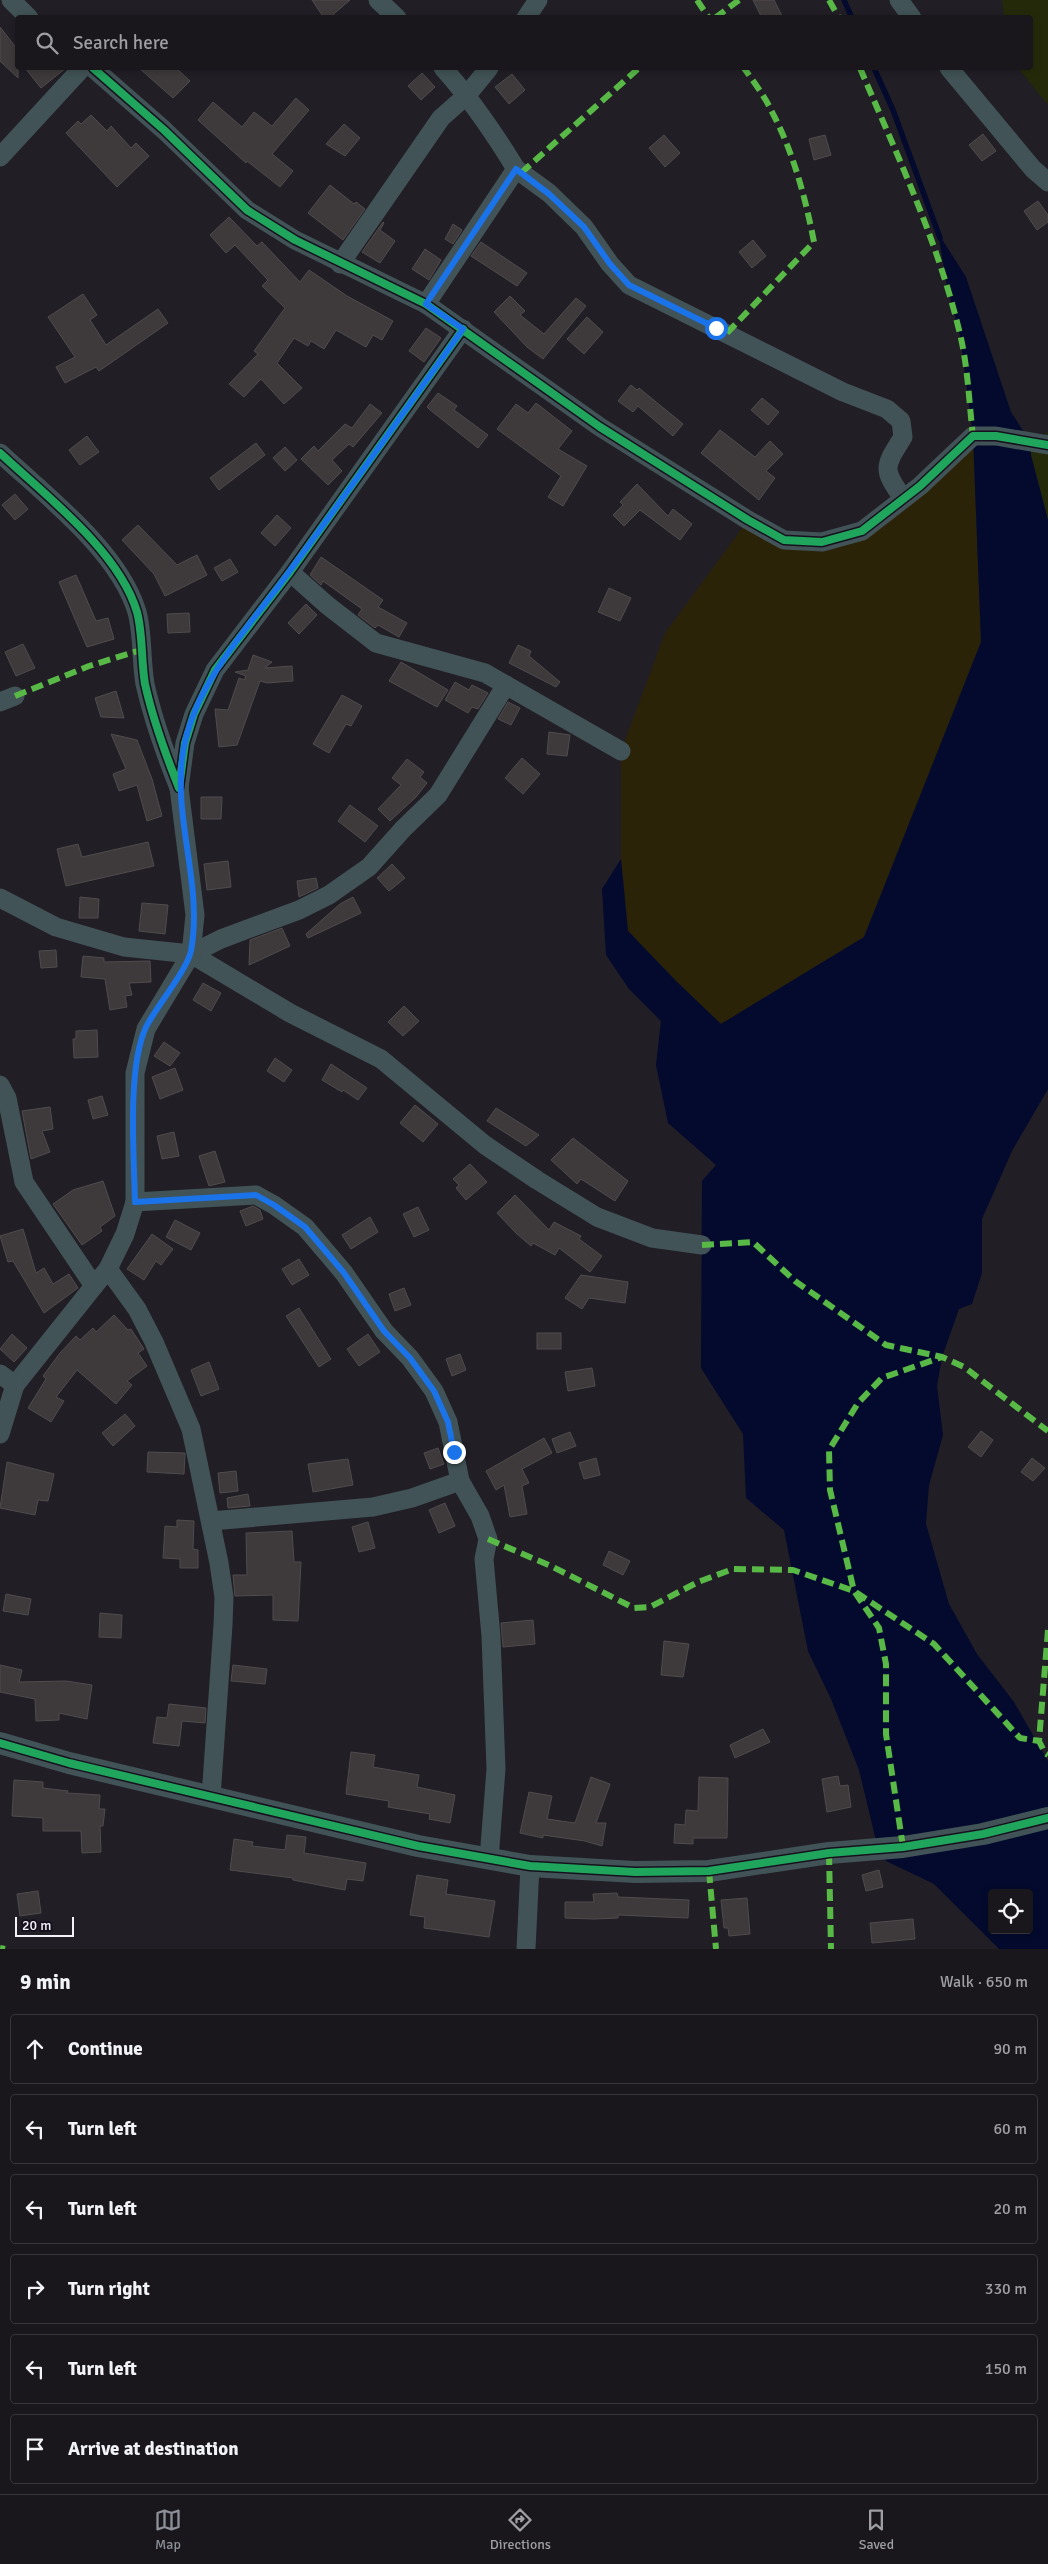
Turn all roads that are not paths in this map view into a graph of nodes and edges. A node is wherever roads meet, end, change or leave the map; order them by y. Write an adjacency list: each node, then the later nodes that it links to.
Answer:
1 (11, 0): 5 (street)
2 (378, 0): 6 (street)
3 (538, 0): 7 (street)
4 (899, 0): 8 (street)
5 (26, 15)
6 (394, 15)
7 (528, 15)
8 (910, 15)
9 (80, 70): 15 (street)
10 (95, 70): 18 (street)
11 (445, 70): 14 (street)
12 (487, 70): 14 (street)
13 (951, 70): 17 (street)
14 (466, 95): 16 (street); 18 (street)
15 (0, 157)
16 (516, 169): 19 (street); 23 (street)
17 (1048, 182)
18 (340, 264): 19 (street)
19 (426, 304): 20 (street)
20 (463, 329): 23 (street); 24 (street)
21 (1048, 445): 23 (street)
22 (0, 453): 27 (street)
23 (903, 498)
24 (290, 572): 25 (street); 27 (street)
25 (506, 685): 26 (street); 29 (street)
26 (621, 751)
27 (179, 788): 29 (street)
28 (0, 898): 29 (street)
29 (191, 954): 31 (street); 32 (street)
30 (0, 1085): 34 (street)
31 (135, 1202): 33 (street); 38 (street)
32 (702, 1245)
33 (108, 1269): 34 (street); 39 (street)
34 (94, 1286): 36 (street)
35 (0, 1374): 36 (street)
36 (16, 1384): 37 (street)
37 (0, 1434)
38 (460, 1481): 39 (street); 43 (street)
39 (211, 1520): 41 (street)
40 (0, 1743): 41 (street)
41 (211, 1797): 43 (street)
42 (1048, 1818): 44 (street)
43 (489, 1859): 44 (street)
44 (530, 1866): 45 (street)
45 (526, 1949)

